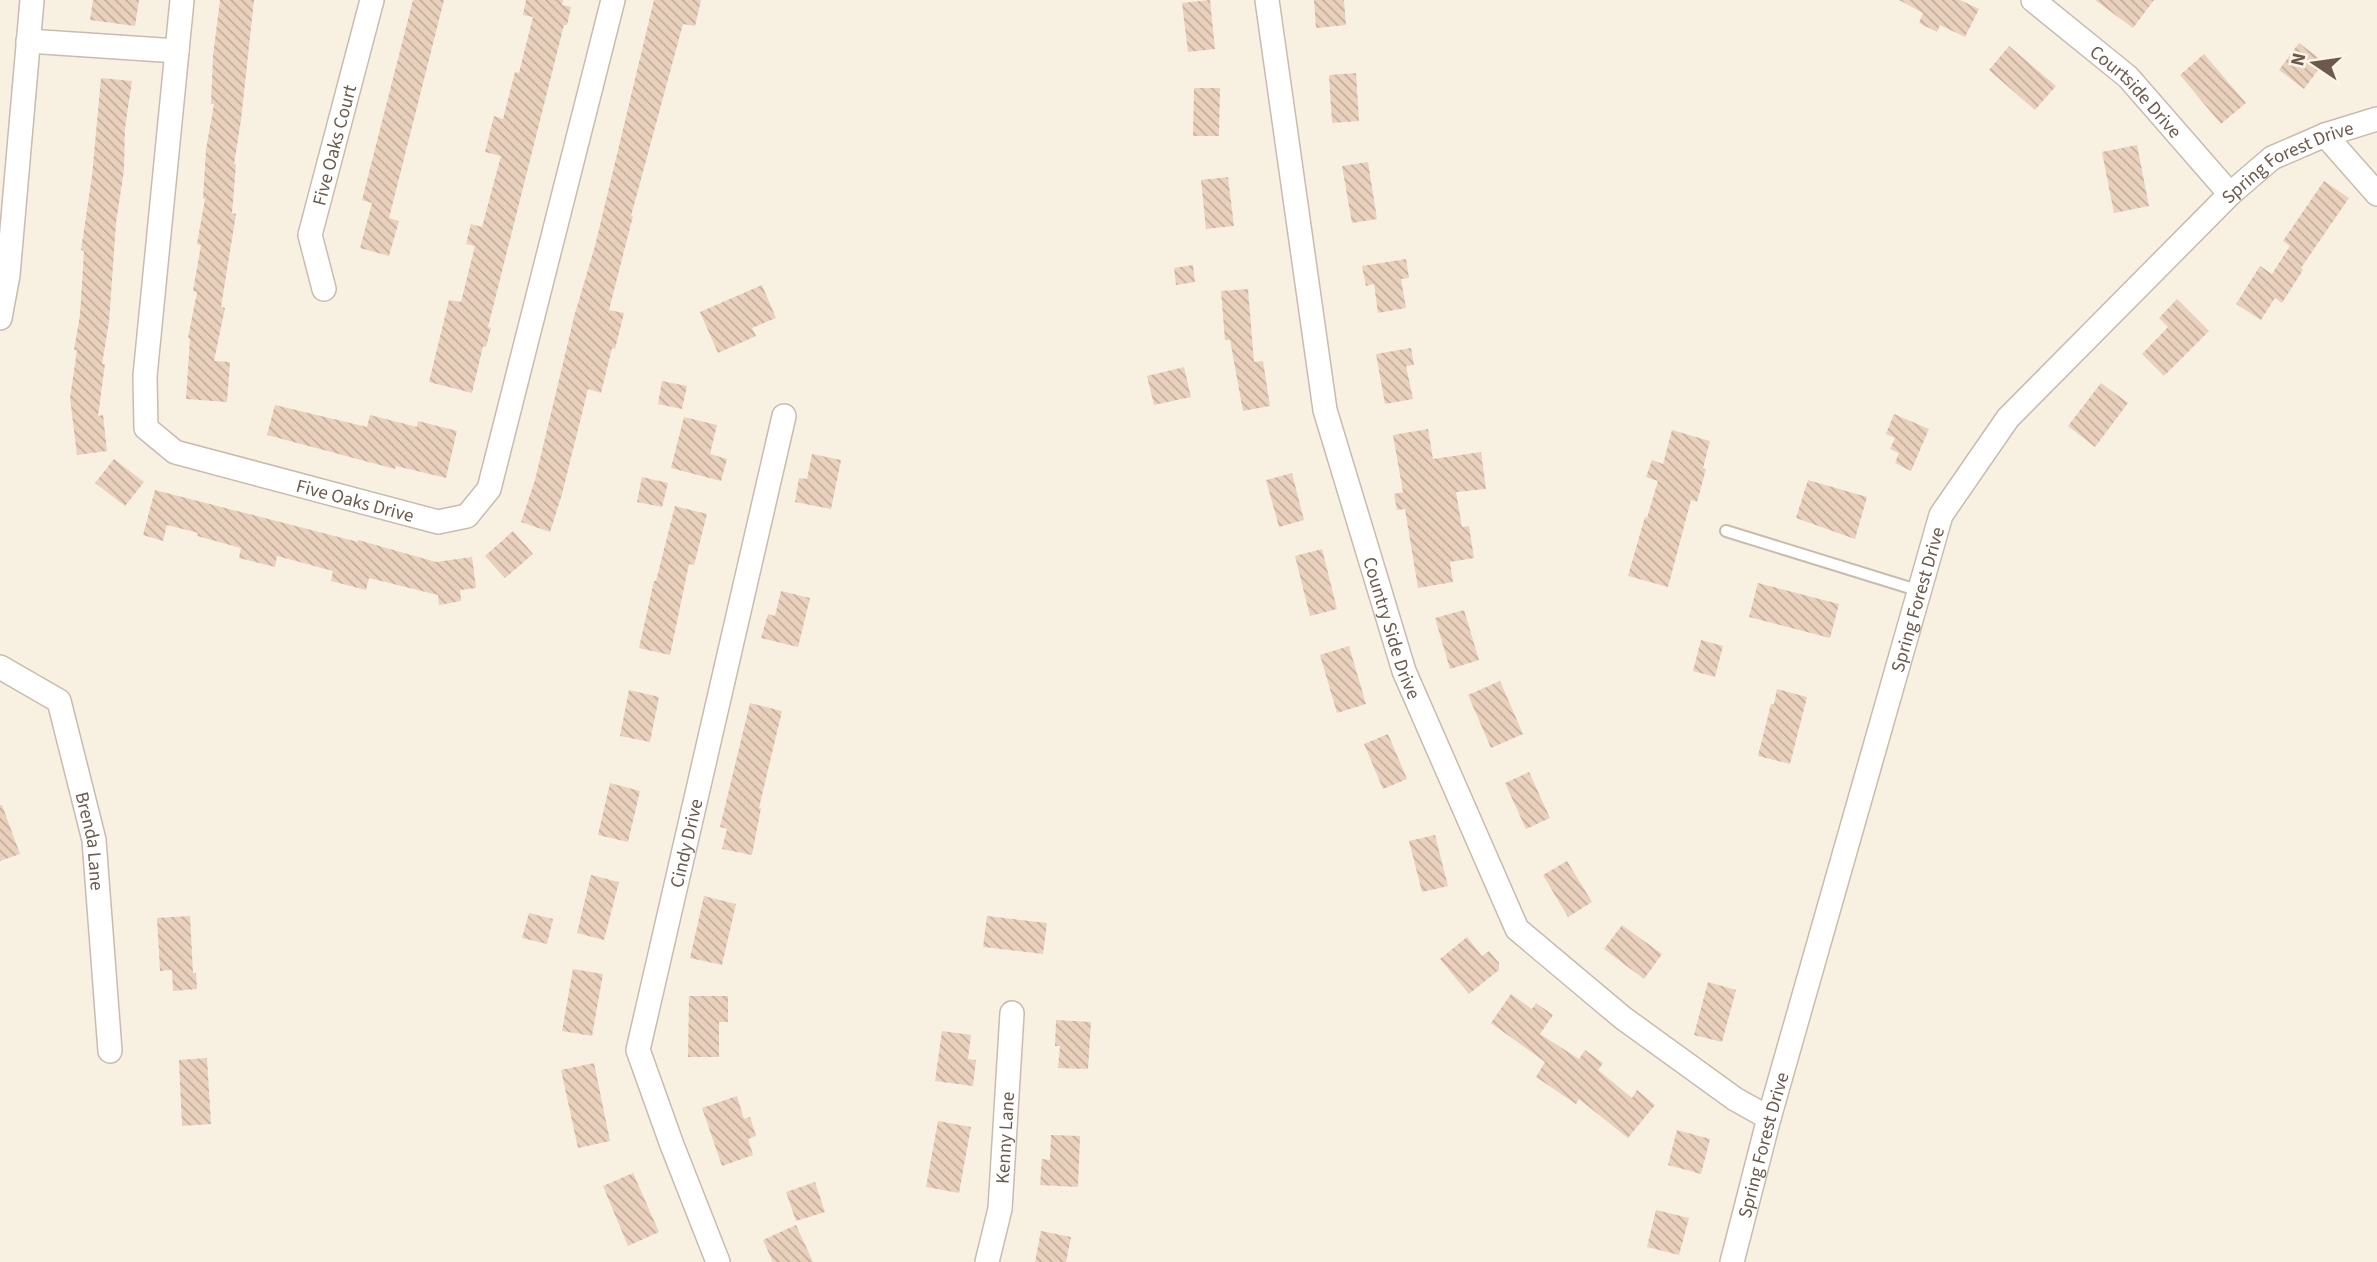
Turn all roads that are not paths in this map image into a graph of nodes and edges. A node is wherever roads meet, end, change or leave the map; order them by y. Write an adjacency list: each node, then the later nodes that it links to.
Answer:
1 (32, 0): 7 (street)
2 (182, 0): 8 (street, Five Oaks Drive)
3 (372, 0): 13 (street, Five Oaks Court)
4 (613, 0): 8 (street, Five Oaks Drive)
5 (1267, 0): 21 (street, Country Side Drive)
6 (2032, 0): 11 (street, Courtside Drive)
7 (28, 41): 8 (street); 14 (street)
8 (177, 51)
9 (2377, 120): 10 (street, Spring Forest Drive)
10 (2325, 135): 11 (street, Spring Forest Drive); 12 (street)
11 (2230, 194): 17 (street, Spring Forest Drive)
12 (2377, 194)
13 (324, 289)
14 (0, 318)
15 (784, 416): 22 (street, Cindy Drive)
16 (1726, 531): 17 (lane)
17 (1920, 591): 21 (street, Spring Forest Drive)
18 (0, 667): 20 (street, Brenda Lane)
19 (1012, 1013): 23 (street, Kenny Lane)
20 (110, 1051)
21 (1769, 1118): 24 (street, Spring Forest Drive)
22 (718, 1262)
23 (987, 1262)
24 (1732, 1262)

